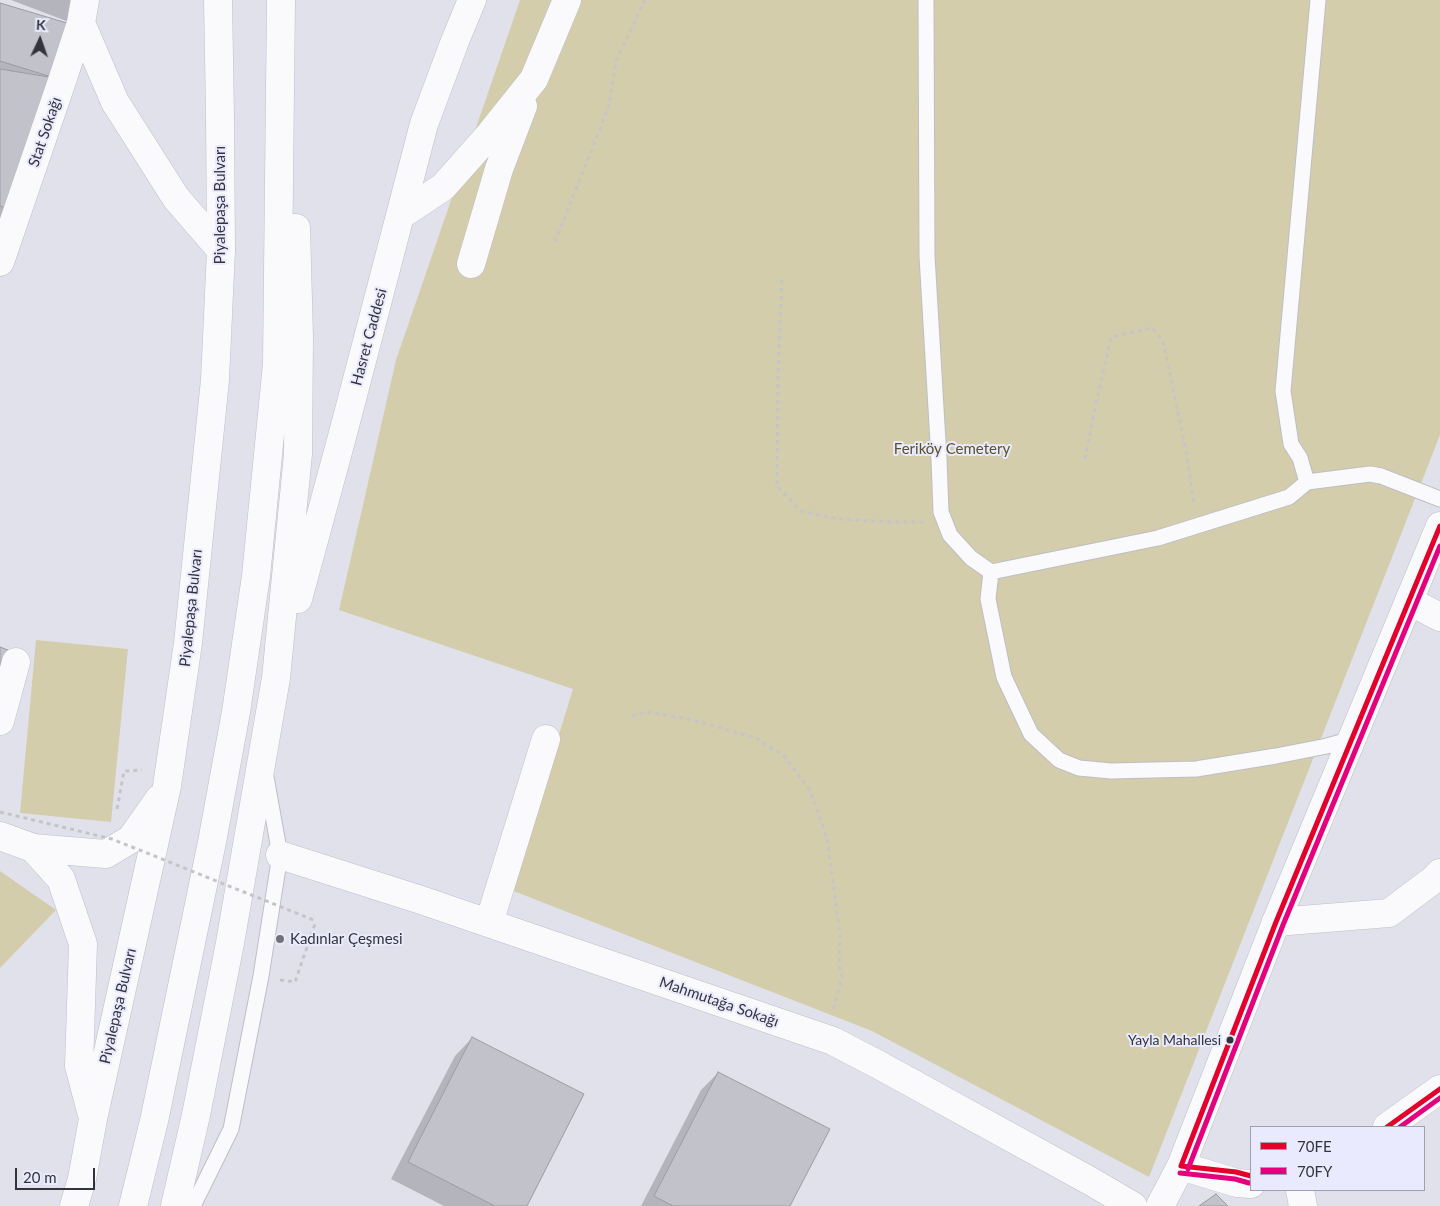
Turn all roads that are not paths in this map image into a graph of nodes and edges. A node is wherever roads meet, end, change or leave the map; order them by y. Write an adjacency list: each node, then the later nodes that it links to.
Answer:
1 (218, 0): 11 (main road, Piyalepaşa Bulvarı)
2 (281, 0): 8 (main road)
3 (472, 0): 10 (main road, Hasret Caddesi)
4 (568, 0): 9 (main road)
5 (926, 0): 17 (lane)
6 (1318, 0): 14 (lane)
7 (83, 12): 11 (main road); 12 (main road, Stat Sokağı)
8 (280, 56): 21 (main road); 41 (main road)
9 (534, 79): 10 (main road); 13 (main road)
10 (401, 215): 21 (main road, Hasret Caddesi)
11 (221, 250): 26 (main road, Piyalepaşa Bulvarı)
12 (0, 262)
13 (471, 264)
14 (1307, 482): 15 (lane); 17 (lane)
15 (1440, 499)
16 (1440, 526): 18 (main road)
17 (990, 572): 23 (lane)
18 (1409, 601): 19 (main road); 23 (main road)
19 (1440, 616)
20 (16, 662): 22 (main road)
21 (276, 678): 25 (main road)
22 (0, 721)
23 (1352, 739): 31 (main road)
24 (546, 740): 32 (main road)
25 (262, 760): 29 (lane); 42 (main road)
26 (167, 786): 28 (main road); 34 (main road, Piyalepaşa Bulvarı)
27 (0, 836): 28 (main road)
28 (33, 848): 34 (main road)
29 (280, 855): 32 (main road, Mahmutağa Sokağı); 43 (lane)
30 (1440, 872): 31 (main road)
31 (1276, 922): 36 (main road)
32 (489, 923): 44 (main road, Mahmutağa Sokağı)
33 (1440, 1089): 35 (main road)
34 (93, 1119): 40 (main road, Piyalepaşa Bulvarı)
35 (1388, 1126)
36 (1181, 1166): 37 (main road); 38 (main road); 45 (main road)
37 (1250, 1176)
38 (1250, 1184)
39 (1300, 1191): 46 (main road)
40 (74, 1206)
41 (133, 1206)
42 (175, 1206)
43 (193, 1206)
44 (1133, 1206)
45 (1160, 1206)
46 (1303, 1206)

